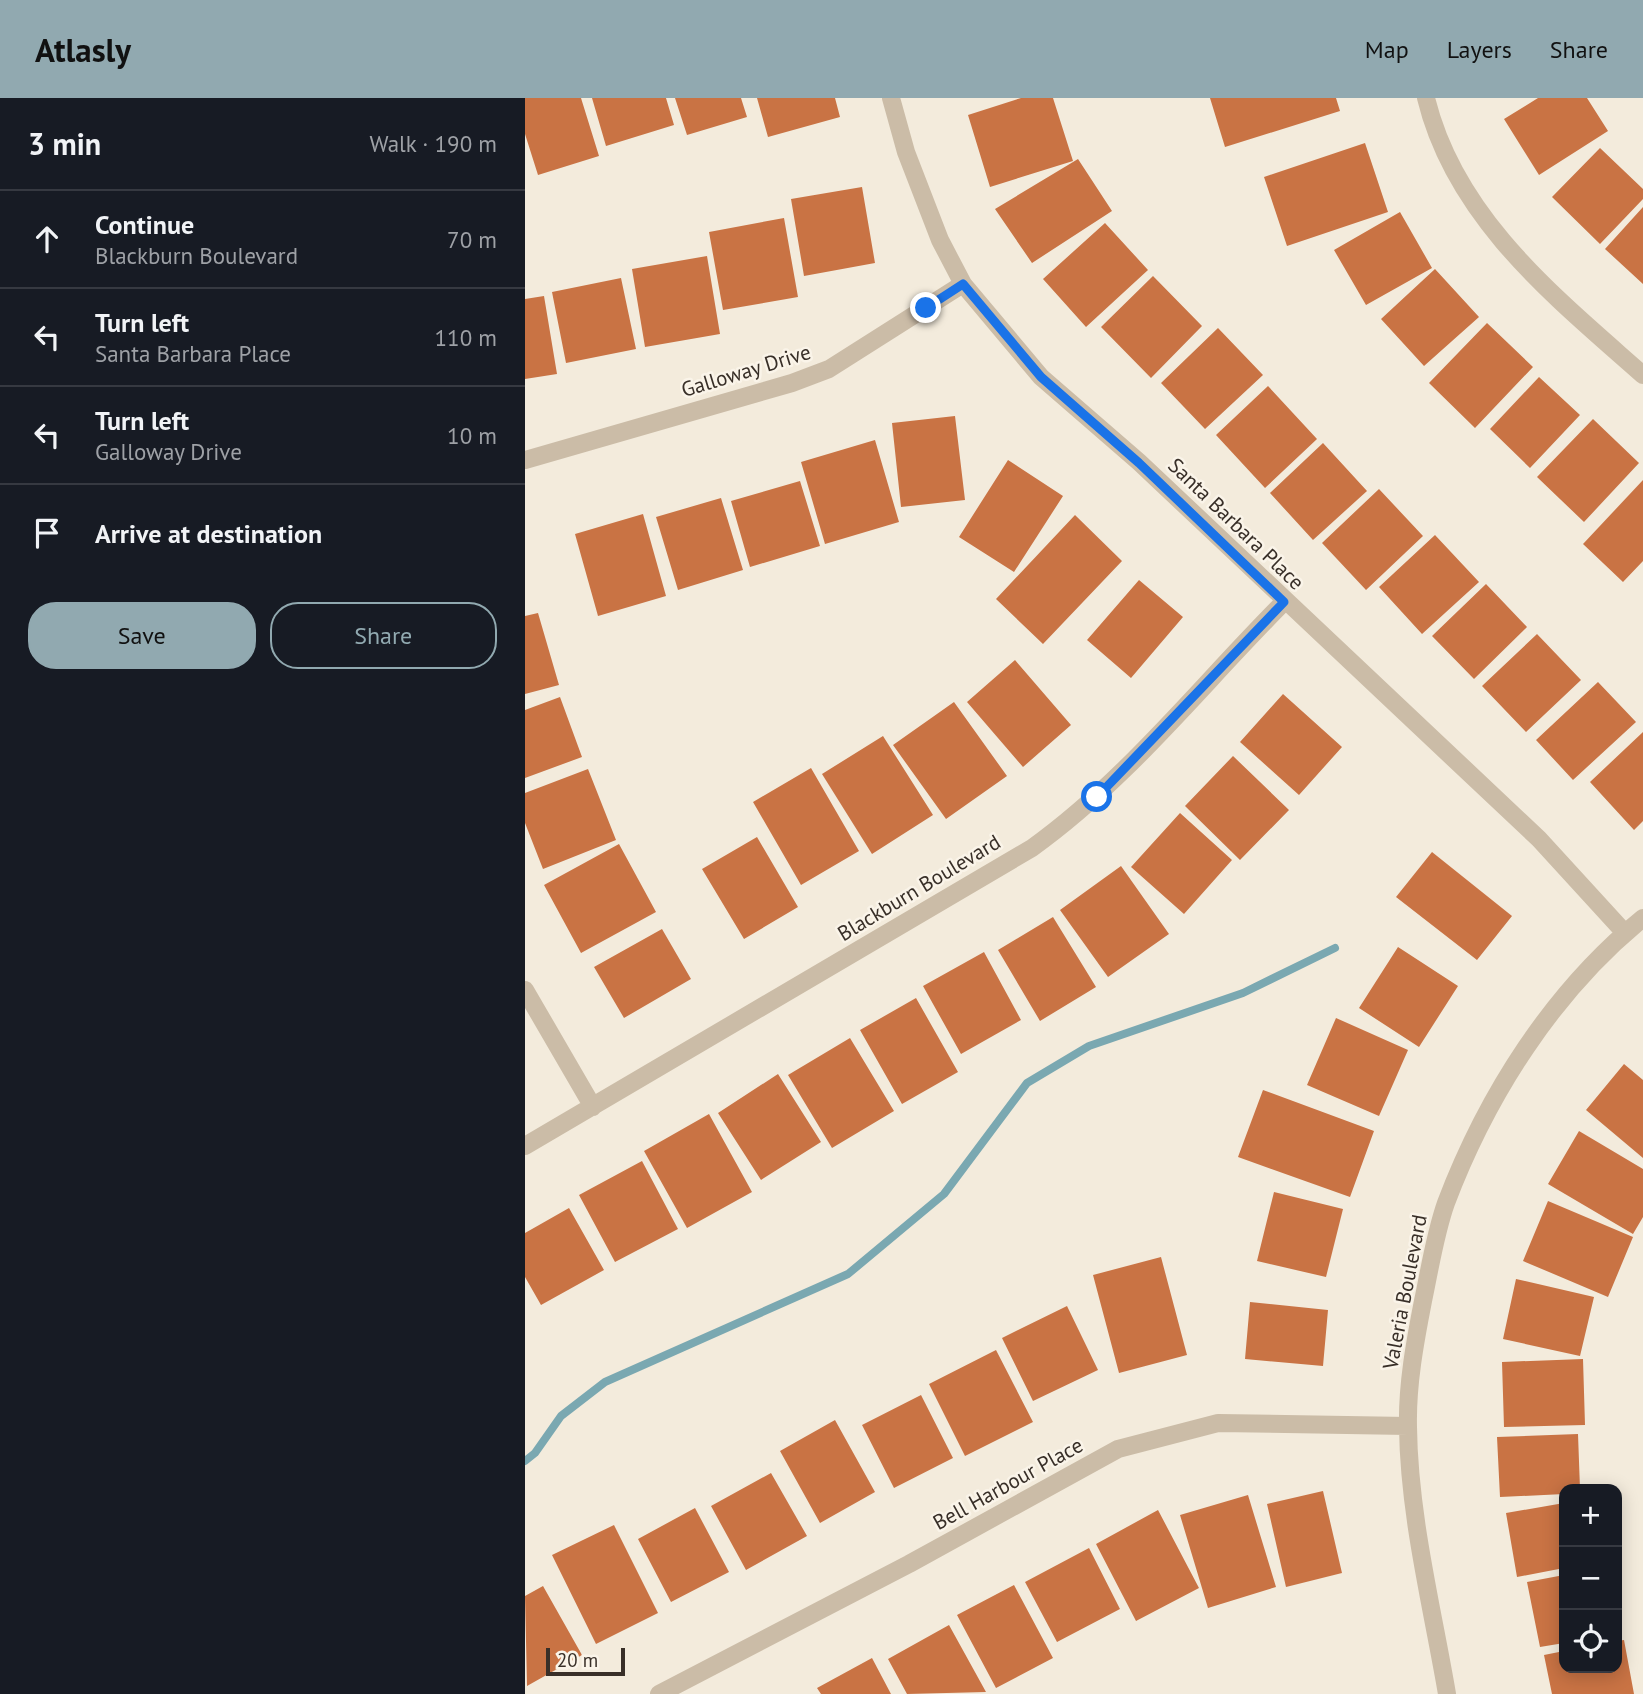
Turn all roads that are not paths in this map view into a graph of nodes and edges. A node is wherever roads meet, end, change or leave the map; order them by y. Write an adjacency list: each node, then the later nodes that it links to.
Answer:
1 (891, 98): 3 (street, Santa Barbara Place)
2 (1426, 98): 4 (street)
3 (963, 284): 5 (street, Galloway Drive); 6 (street, Santa Barbara Place)
4 (1643, 376)
5 (525, 460)
6 (1284, 602): 8 (street, Santa Barbara Place); 10 (street, Blackburn Boulevard)
7 (1643, 918): 8 (street, Valeria Boulevard)
8 (1625, 933): 12 (street, Valeria Boulevard)
9 (525, 990): 10 (street)
10 (593, 1107): 11 (street, Blackburn Boulevard)
11 (525, 1146)
12 (1408, 1426): 13 (street, Bell Harbour Place); 14 (street, Valeria Boulevard)
13 (659, 1694)
14 (1447, 1694)

